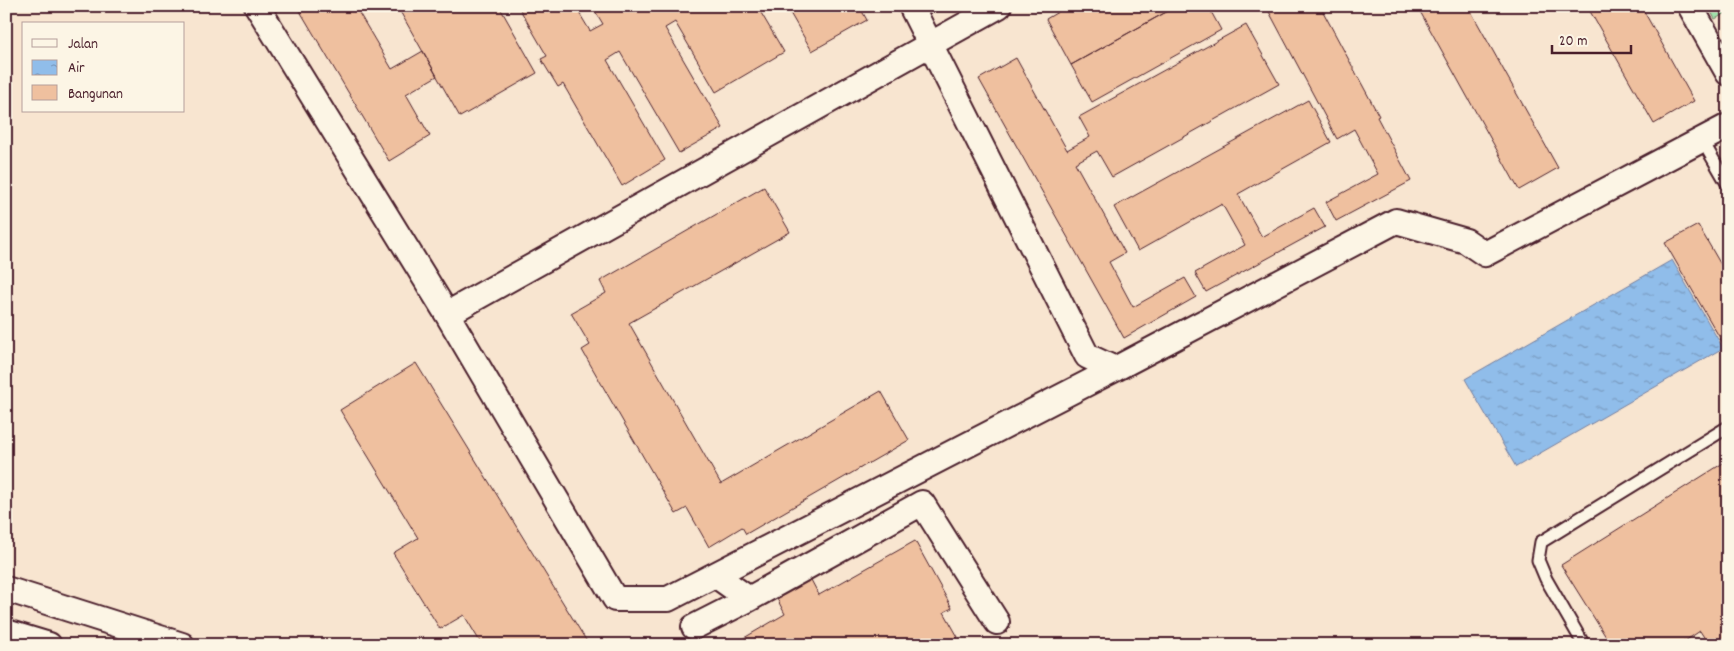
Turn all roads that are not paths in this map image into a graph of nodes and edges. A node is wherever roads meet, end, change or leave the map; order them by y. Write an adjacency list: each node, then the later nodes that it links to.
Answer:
1 (256, 6): 10 (street)
2 (911, 6): 5 (street)
3 (998, 6): 5 (street)
4 (1690, 6): 6 (street)
5 (931, 44): 10 (street); 11 (street)
6 (1726, 66)
7 (1728, 126): 8 (street)
8 (1702, 140): 9 (lane); 11 (street)
9 (1728, 185)
10 (447, 314): 13 (street)
11 (1115, 369): 13 (street)
12 (1728, 427): 21 (lane)
13 (715, 575): 15 (street)
14 (6, 589): 20 (street)
15 (750, 599): 16 (street); 17 (street)
16 (997, 622)
17 (694, 627)
18 (6, 632): 19 (street)
19 (49, 645)
20 (182, 645)
21 (1584, 645)

